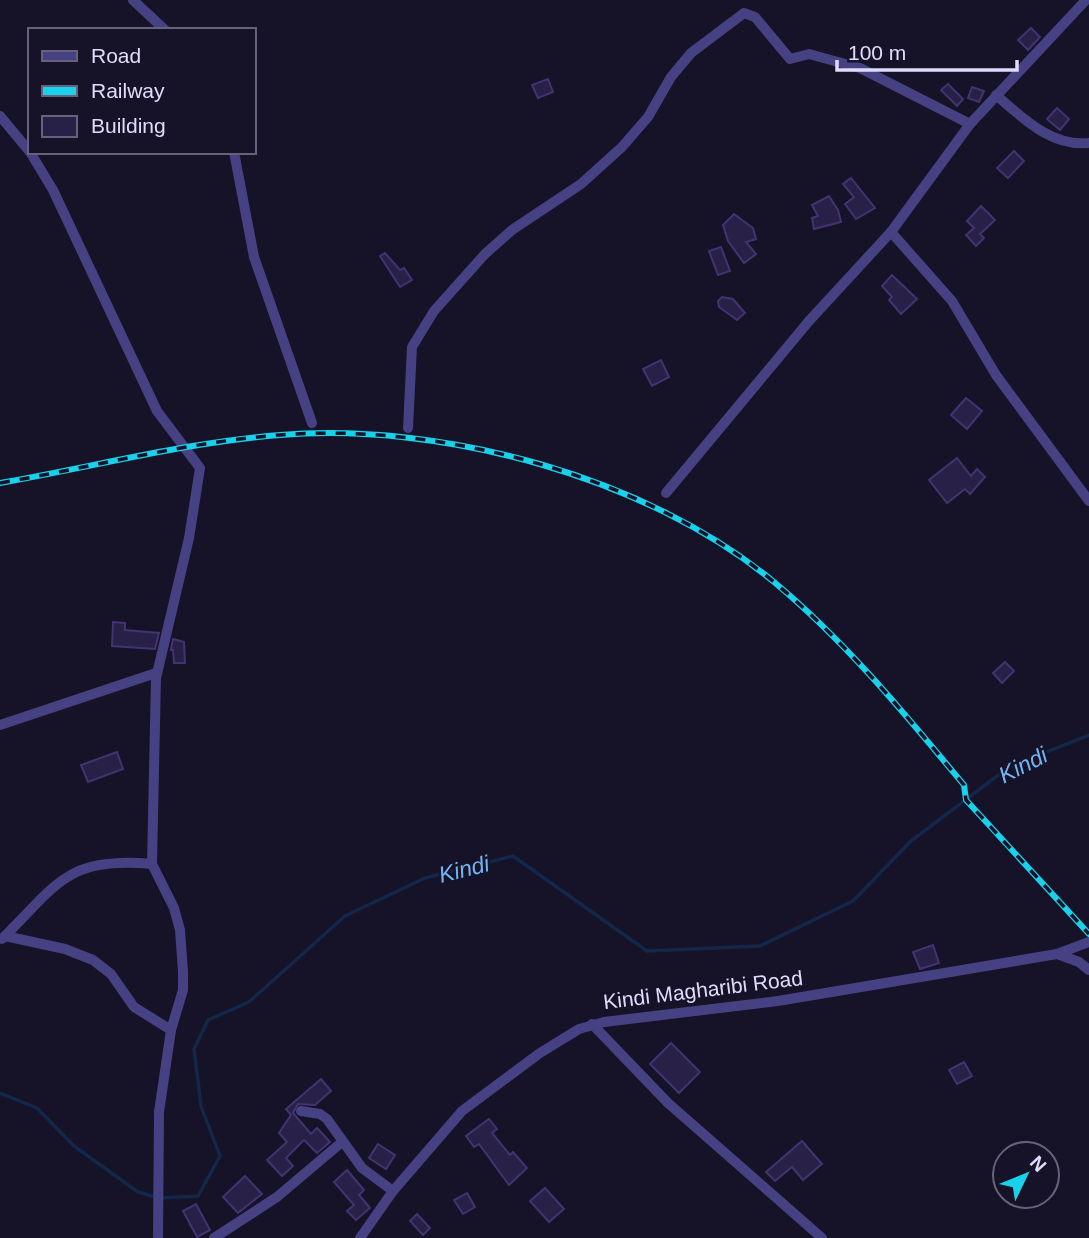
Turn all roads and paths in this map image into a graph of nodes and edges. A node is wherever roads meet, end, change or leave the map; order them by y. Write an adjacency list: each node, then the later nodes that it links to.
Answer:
1 (132, 0): 3 (street)
2 (1086, 0): 4 (street)
3 (163, 28)
4 (996, 95): 6 (street); 7 (street)
5 (0, 116): 8 (street)
6 (970, 124): 11 (street); 13 (street)
7 (1089, 144)
8 (28, 150)
9 (31, 154): 16 (street)
10 (234, 154): 12 (street)
11 (891, 232): 14 (street); 15 (street)
12 (312, 423)
13 (408, 428)
14 (666, 493)
15 (1089, 501)
16 (156, 673): 17 (street); 18 (street)
17 (0, 725)
18 (152, 864): 19 (street); 24 (street)
19 (2, 938): 24 (street)
20 (1089, 942): 21 (street, Kindi Magharibi Road)
21 (1057, 954): 22 (street); 23 (street, Kindi Magharibi Road)
22 (1089, 970)
23 (592, 1024): 27 (street, Kindi Magharibi Road); 31 (street)
24 (171, 1030): 28 (street)
25 (301, 1111): 26 (street)
26 (342, 1142): 27 (street); 29 (street)
27 (393, 1191): 30 (street, Kindi Magharibi Road)
28 (158, 1238)
29 (214, 1238)
30 (360, 1238)
31 (822, 1238)

